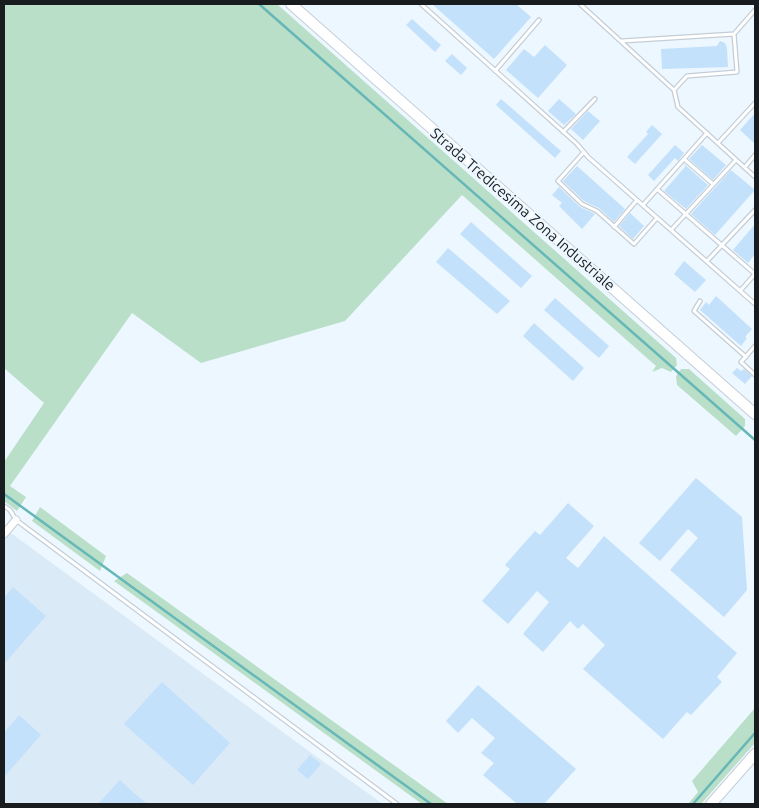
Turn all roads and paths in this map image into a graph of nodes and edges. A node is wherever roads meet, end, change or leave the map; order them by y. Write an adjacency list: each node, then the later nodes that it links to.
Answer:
1 (291, 4): 41 (street, Strada Tredicesima Zona Industriale)
2 (421, 4): 5 (lane)
3 (428, 4): 5 (lane)
4 (580, 4): 9 (lane)
5 (425, 8): 10 (lane)
6 (755, 10): 8 (lane)
7 (539, 20): 10 (lane)
8 (734, 34): 9 (lane); 11 (lane)
9 (622, 42): 11 (lane)
10 (495, 71): 14 (lane)
11 (674, 90): 15 (lane)
12 (595, 98): 14 (lane)
13 (755, 103): 16 (lane)
14 (564, 132): 17 (lane)
15 (706, 133): 16 (lane); 19 (lane)
16 (718, 143): 20 (lane)
17 (584, 152): 25 (lane); 30 (lane)
18 (755, 155): 21 (lane)
19 (684, 159): 23 (lane); 24 (lane)
20 (736, 160): 21 (lane); 23 (lane)
21 (744, 167): 22 (lane)
22 (755, 177)
23 (713, 184): 28 (lane)
24 (657, 189): 26 (lane); 28 (lane)
25 (637, 200): 26 (lane); 30 (lane)
26 (643, 205): 29 (lane)
27 (755, 210): 32 (lane)
28 (685, 214): 31 (lane); 32 (lane)
29 (657, 218): 30 (lane); 31 (lane)
30 (614, 227)
31 (671, 230): 33 (lane)
32 (722, 246): 33 (lane); 34 (lane)
33 (707, 261): 35 (lane)
34 (755, 274): 35 (lane)
35 (740, 290): 37 (lane)
36 (700, 301): 39 (lane)
37 (755, 304)
38 (755, 346): 39 (lane)
39 (746, 357): 40 (lane)
40 (755, 375)
41 (755, 414)
42 (4, 506): 43 (lane)
43 (16, 520): 44 (street); 46 (lane)
44 (4, 534)
45 (755, 754): 47 (street)
46 (397, 804)
47 (711, 804)

